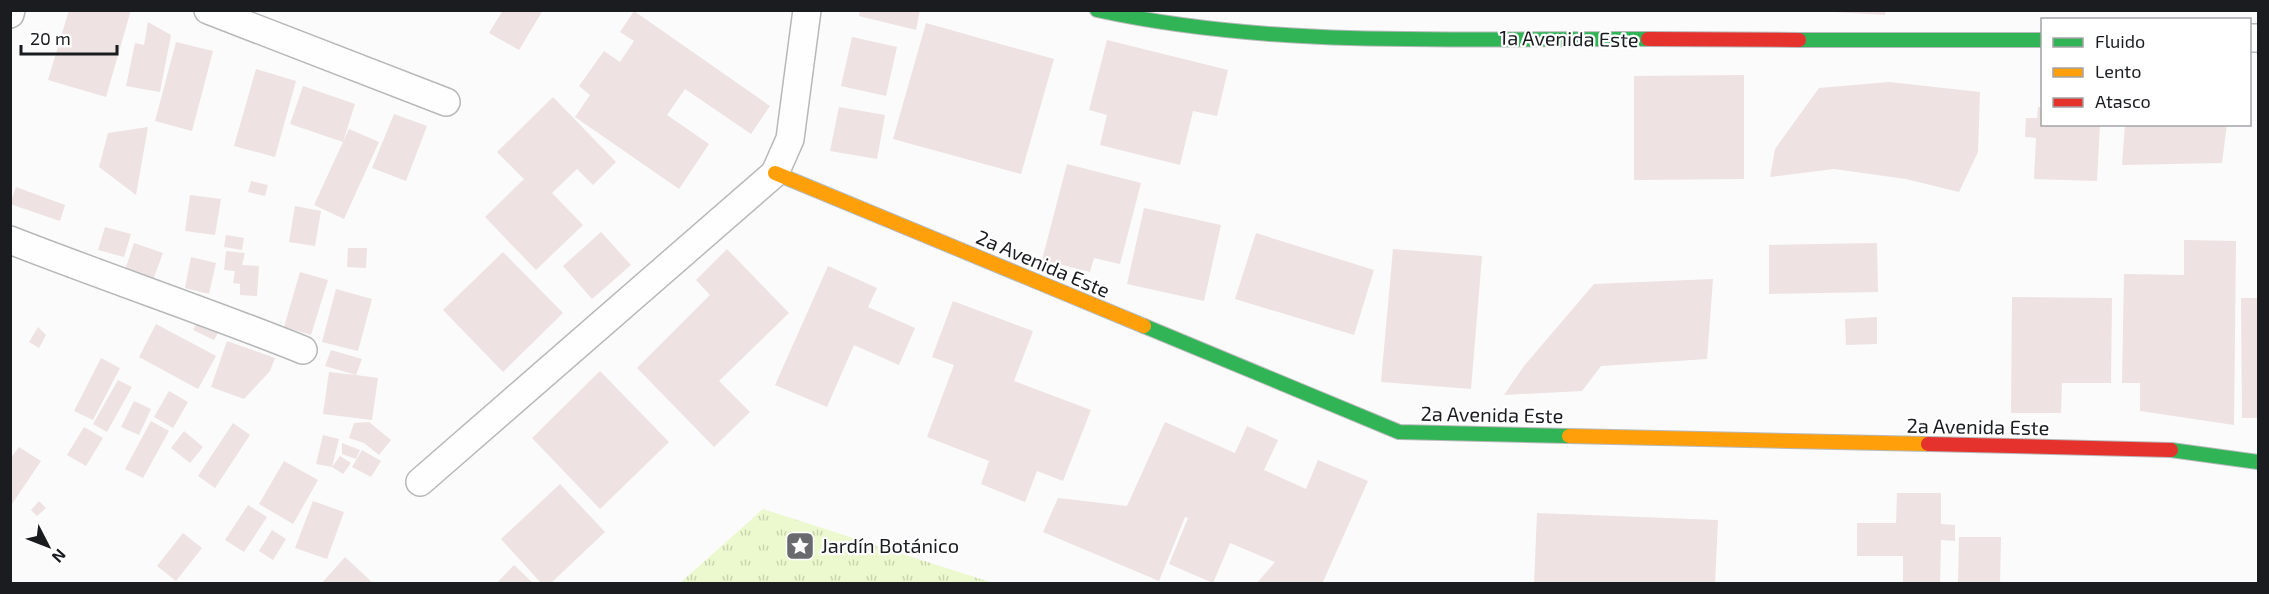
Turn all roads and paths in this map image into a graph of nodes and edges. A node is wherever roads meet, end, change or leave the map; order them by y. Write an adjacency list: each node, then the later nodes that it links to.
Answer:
1 (208, 10): 5 (street)
2 (807, 10): 6 (street)
3 (1097, 10): 4 (street, 1a Avenida Este)
4 (2041, 40)
5 (446, 102)
6 (775, 173): 9 (street, 2a Avenida Este); 10 (street)
7 (10, 240): 8 (street)
8 (303, 350)
9 (2259, 462)
10 (420, 482)

